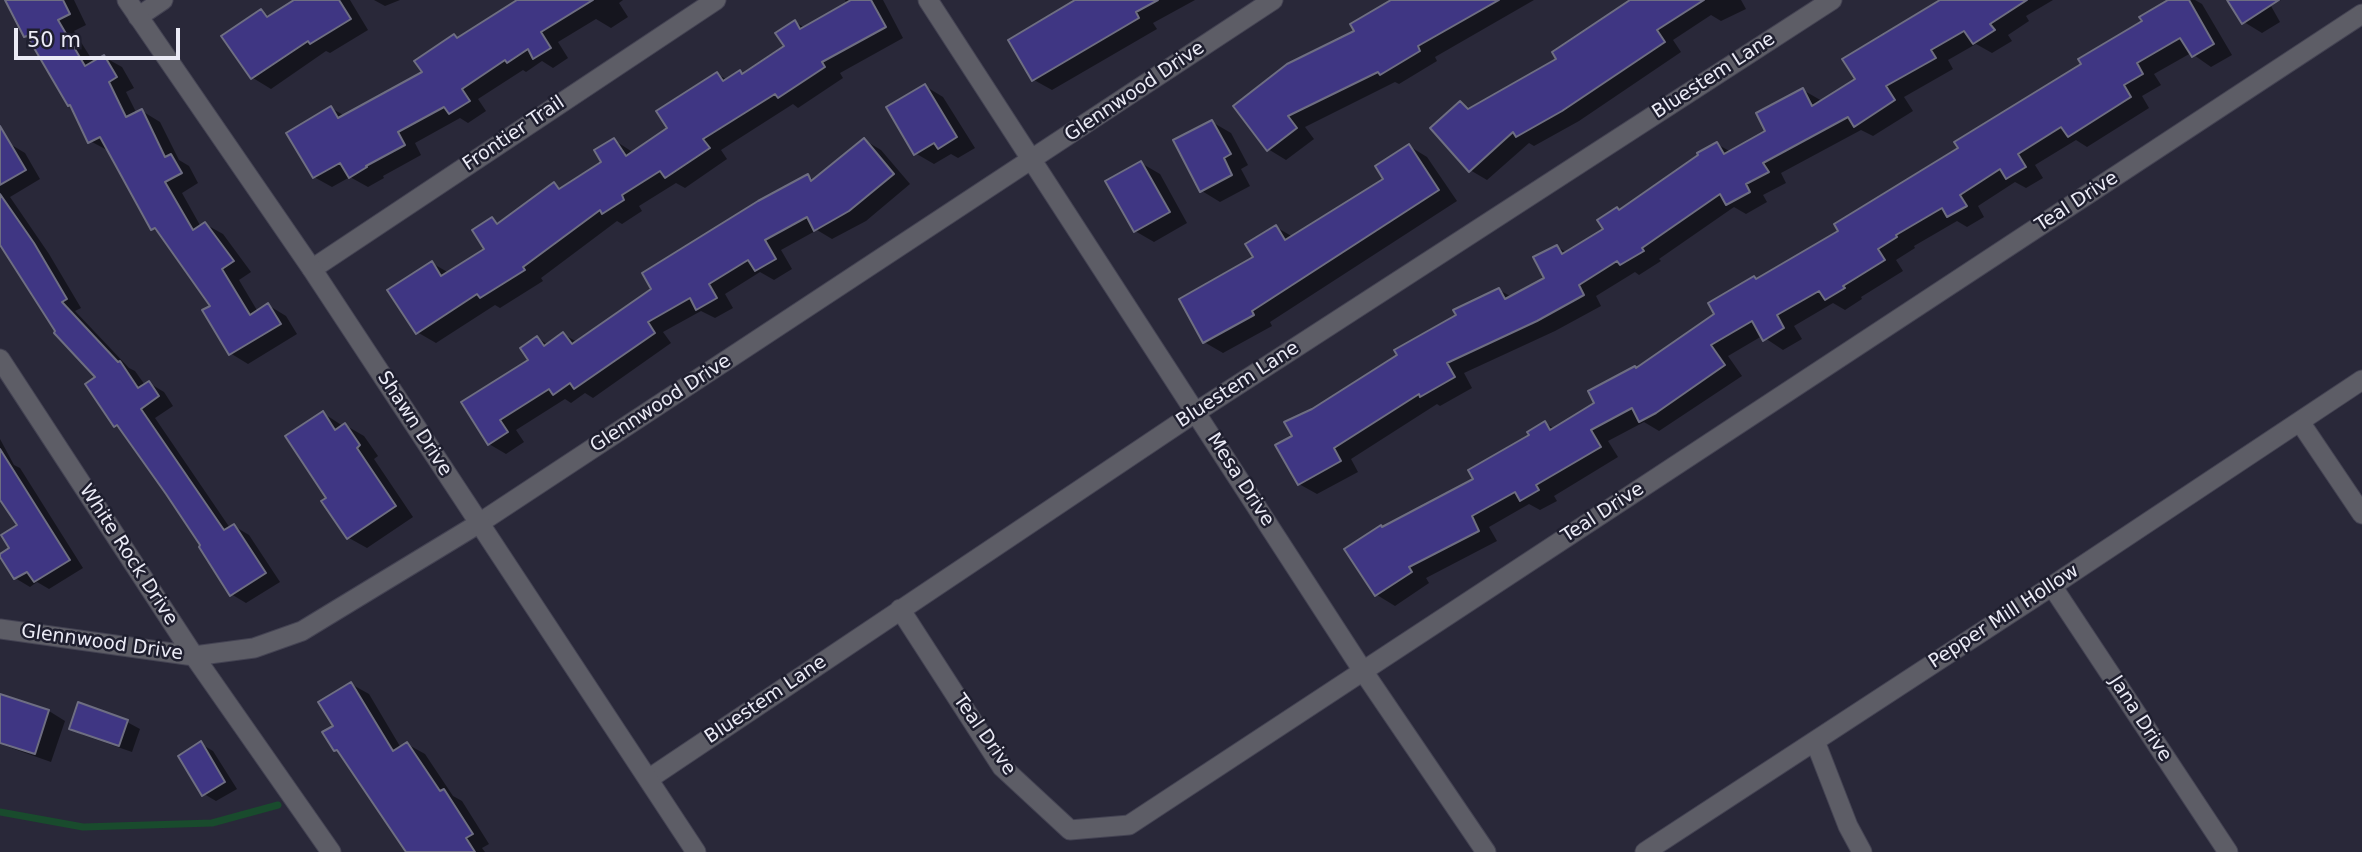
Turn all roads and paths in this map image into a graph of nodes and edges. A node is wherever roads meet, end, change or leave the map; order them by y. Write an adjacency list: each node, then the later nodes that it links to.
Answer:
1 (127, 0): 8 (street, Shawn Drive)
2 (163, 0): 8 (street)
3 (716, 0): 10 (street, Frontier Trail)
4 (928, 0): 9 (street, Mesa Drive)
5 (1273, 0): 9 (street, Glennwood Drive)
6 (1832, 0): 13 (street, Bluestem Lane)
7 (2362, 15): 21 (street, Teal Drive)
8 (138, 17): 10 (street, Shawn Drive)
9 (1033, 160): 13 (street, Mesa Drive); 16 (street, Glennwood Drive)
10 (312, 269): 16 (street, Shawn Drive)
11 (0, 359): 20 (street, White Rock Drive)
12 (2362, 380): 14 (street, Pepper Mill Hollow)
13 (1196, 412): 18 (street, Bluestem Lane); 21 (street, Mesa Drive)
14 (2300, 422): 15 (street); 17 (street, Pepper Mill Hollow)
15 (2362, 514)
16 (478, 524): 20 (street, Glennwood Drive); 23 (street, Shawn Drive)
17 (2052, 586): 22 (street, Pepper Mill Hollow); 29 (street, Jana Drive)
18 (900, 609): 21 (street, Teal Drive); 23 (street, Bluestem Lane)
19 (0, 629): 20 (street, Glennwood Drive)
20 (194, 656): 24 (street, White Rock Drive)
21 (1363, 671): 26 (street, Mesa Drive)
22 (1815, 741): 27 (street, Pepper Mill Hollow); 28 (street)
23 (650, 778): 25 (street, Shawn Drive)
24 (331, 852)
25 (696, 852)
26 (1486, 852)
27 (1645, 852)
28 (1862, 852)
29 (2228, 852)

